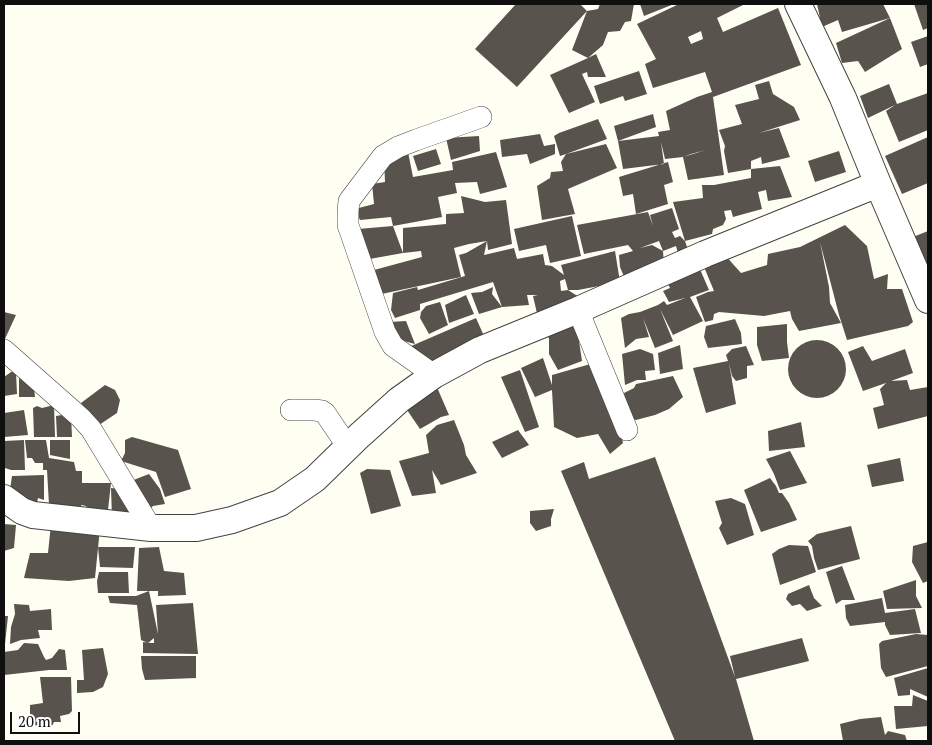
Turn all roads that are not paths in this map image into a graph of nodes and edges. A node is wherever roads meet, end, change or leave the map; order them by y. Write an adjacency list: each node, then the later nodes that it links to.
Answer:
1 (798, 4): 3 (street)
2 (481, 117): 7 (street)
3 (878, 184): 4 (street); 5 (street)
4 (928, 300)
5 (578, 310): 7 (street); 9 (street)
6 (4, 350): 12 (street)
7 (434, 375): 10 (street)
8 (291, 410): 10 (street)
9 (626, 430)
10 (348, 447): 12 (street)
11 (4, 498): 12 (street)
12 (152, 528)

